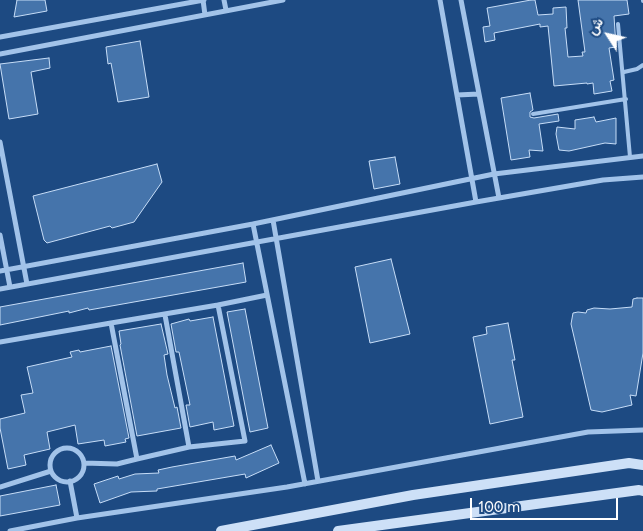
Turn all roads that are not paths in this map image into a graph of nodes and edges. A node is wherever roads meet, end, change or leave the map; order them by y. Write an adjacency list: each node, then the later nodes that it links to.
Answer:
1 (203, 0): 7 (street); 9 (street)
2 (224, 0): 6 (street)
3 (283, 0): 6 (street)
4 (440, 0): 14 (street)
5 (461, 0): 13 (street)
6 (226, 10): 7 (street)
7 (205, 15): 10 (street)
8 (618, 24): 12 (lane)
9 (0, 37)
10 (0, 54)
11 (643, 64): 12 (lane)
12 (624, 72): 15 (lane)
13 (479, 94): 14 (street); 20 (street)
14 (457, 95): 22 (street)
15 (626, 99): 16 (lane); 19 (lane)
16 (533, 114)
17 (0, 142): 30 (street)
18 (643, 156): 19 (street)
19 (630, 157): 20 (street)
20 (494, 174): 22 (street); 23 (street)
21 (643, 177): 23 (street)
22 (473, 179): 24 (street); 25 (street)
23 (498, 198): 24 (street)
24 (476, 202): 28 (street)
25 (273, 220): 26 (street); 28 (street)
26 (253, 224): 29 (street); 30 (street)
27 (0, 235): 31 (street)
28 (277, 238): 29 (street); 48 (street)
29 (256, 242): 33 (street); 36 (street)
30 (24, 266): 31 (street); 33 (street)
31 (7, 270): 32 (street); 34 (street)
32 (0, 271)
33 (27, 284): 34 (street)
34 (10, 287): 35 (street)
35 (0, 289)
36 (267, 296): 37 (street); 49 (street)
37 (218, 305): 38 (street); 42 (street)
38 (165, 315): 39 (street); 42 (street)
39 (111, 323): 40 (street); 43 (street)
40 (0, 342)
41 (643, 430): 48 (street)
42 (190, 447): 43 (street)
43 (137, 459): 44 (street)
44 (84, 463): 46 (street); 47 (street)
45 (643, 464): 54 (street)
46 (52, 471): 47 (street); 50 (street)
47 (70, 481): 52 (street)
48 (318, 481): 49 (street)
49 (305, 484): 52 (street)
50 (0, 487)
51 (643, 491): 55 (street)
52 (77, 518): 53 (street)
53 (10, 531)
54 (220, 531)
55 (338, 531)

